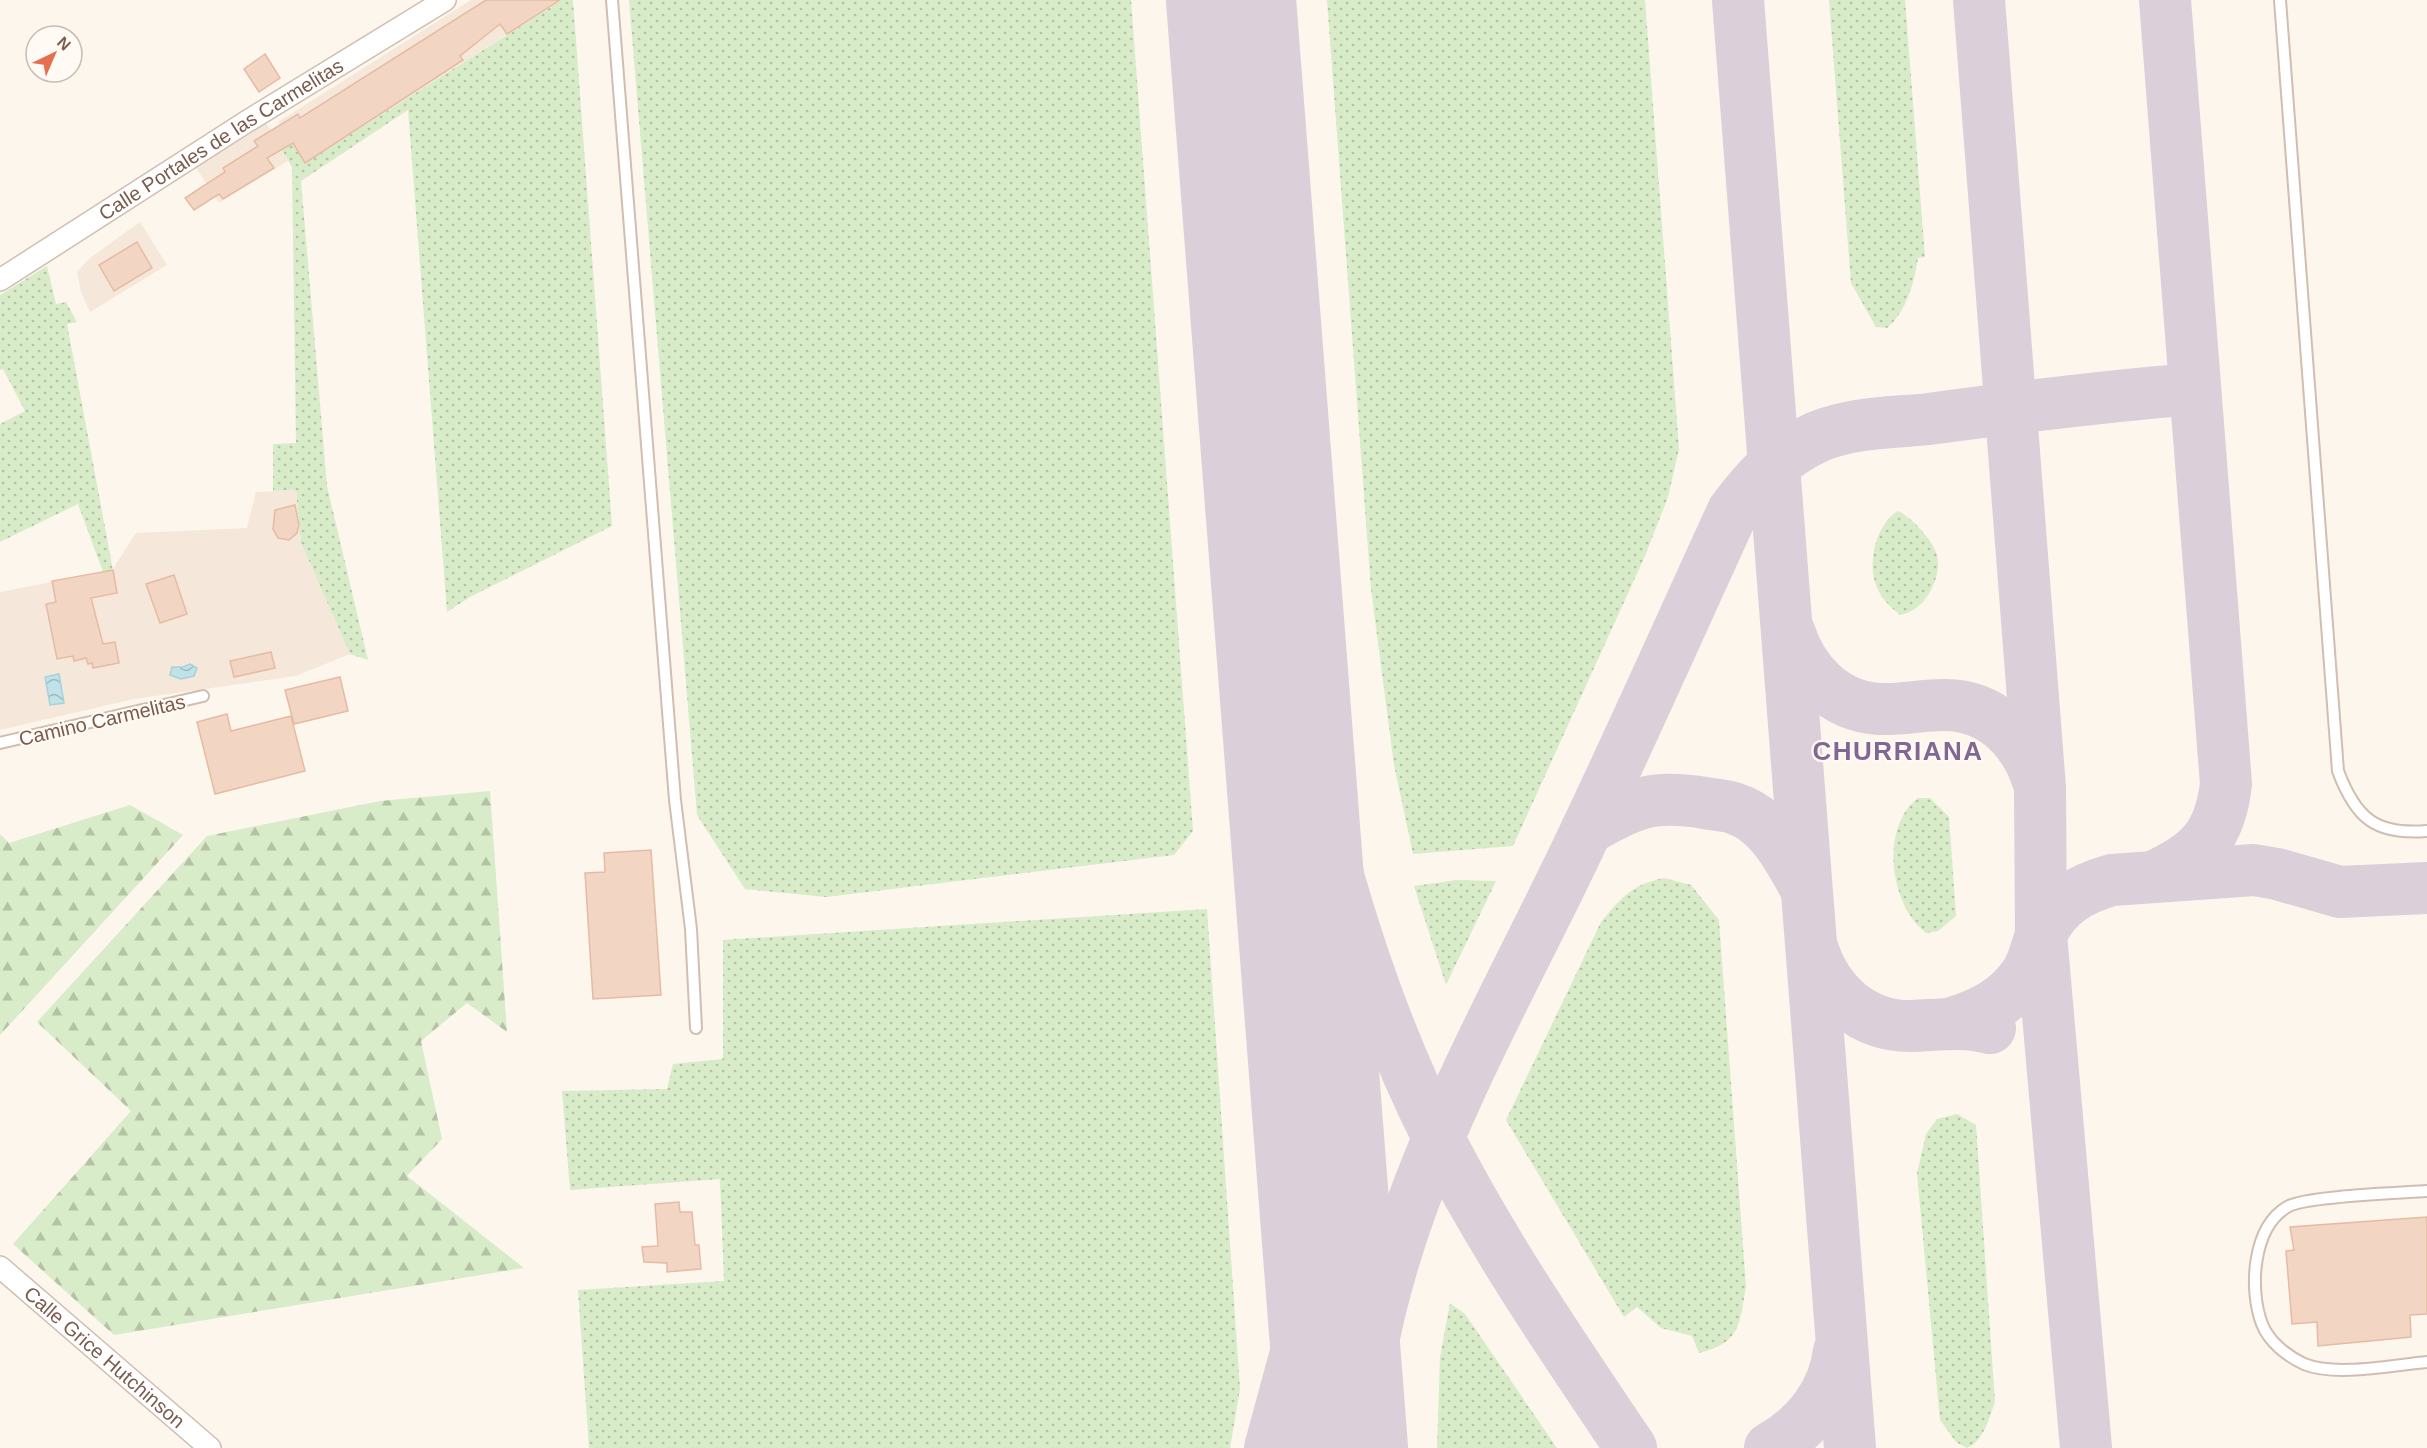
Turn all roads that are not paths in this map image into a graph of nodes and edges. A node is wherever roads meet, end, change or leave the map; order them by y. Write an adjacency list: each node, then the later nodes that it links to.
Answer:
1 (445, 0): 4 (street, Calle Portales de las Carmelitas)
2 (612, 0): 8 (lane)
3 (2280, 0): 7 (lane)
4 (0, 280)
5 (203, 696): 6 (lane, Camino Carmelitas)
6 (0, 743)
7 (2427, 831)
8 (696, 1028)
9 (2427, 1191): 11 (lane)
10 (0, 1267): 12 (street, Calle Grice Hutchinson)
11 (2427, 1362)
12 (210, 1448)

